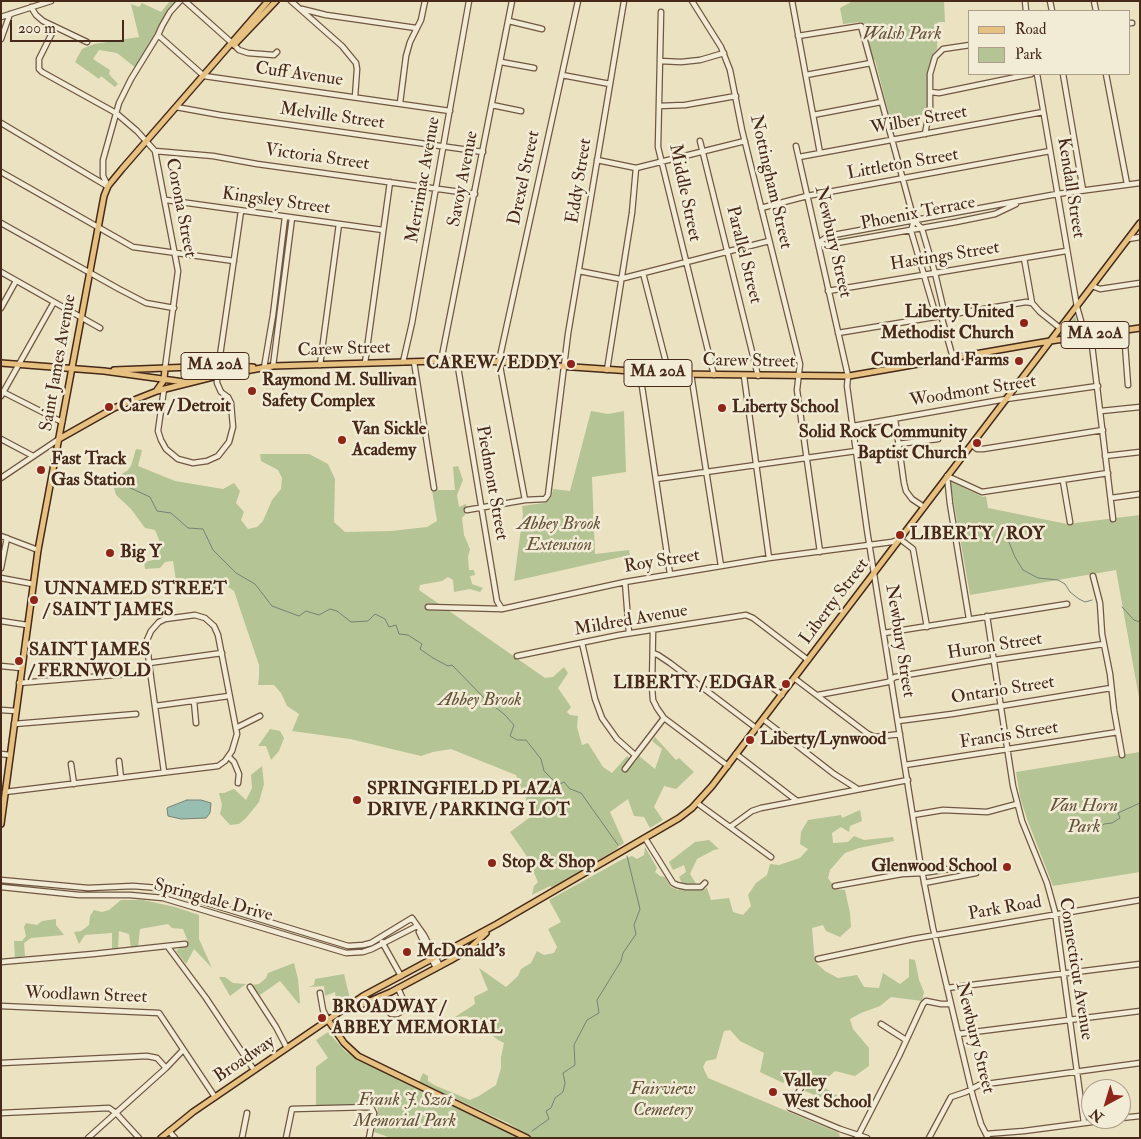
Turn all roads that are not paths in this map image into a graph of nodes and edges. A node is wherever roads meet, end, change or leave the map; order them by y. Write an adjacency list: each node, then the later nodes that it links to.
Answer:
1 (51, 1): 14 (street)
2 (180, 1): 23 (street)
3 (185, 1): 27 (street)
4 (267, 1): 27 (main road, Saint James Avenue)
5 (276, 1): 27 (main road, Saint James Avenue)
6 (291, 1): 15 (street)
7 (425, 1): 21 (street)
8 (469, 1): 51 (street, Merrimac Avenue)
9 (512, 1): 19 (street, Savoy Avenue)
10 (578, 1): 35 (street, Drexel Street)
11 (624, 1): 42 (street, Eddy Street)
12 (692, 1): 30 (street, Nottingham Street)
13 (792, 1): 24 (street)
14 (31, 7): 17 (street); 20 (street)
15 (300, 9): 21 (street); 45 (street)
16 (661, 12): 31 (street, Middle Street)
17 (10, 14): 18 (street); 25 (street)
18 (1, 17)
19 (509, 21): 22 (street); 32 (street, Savoy Avenue)
20 (55, 27): 26 (street); 54 (street, Corona Street)
21 (416, 28): 47 (street)
22 (542, 29)
23 (158, 35): 41 (street); 54 (street)
24 (798, 36): 33 (street); 36 (street)
25 (1, 38)
26 (87, 42)
27 (233, 44): 29 (street); 41 (main road, Saint James Avenue)
28 (968, 45): 43 (street)
29 (277, 52)
30 (724, 53): 31 (street); 44 (street, Nottingham Street)
31 (660, 61): 49 (street, Middle Street)
32 (501, 62): 34 (street); 48 (street, Savoy Avenue)
33 (871, 63): 36 (street); 46 (street)
34 (534, 68)
35 (562, 75): 42 (street); 144 (street, Drexel Street)
36 (806, 75): 55 (street)
37 (1026, 75): 43 (street)
38 (1037, 75): 53 (street, Kendall Street)
39 (1063, 75): 80 (street)
40 (1106, 75): 77 (street)
41 (204, 76): 45 (street, Cuff Avenue); 50 (main road, Saint James Avenue)
42 (610, 84): 70 (street, Eddy Street)
43 (931, 92): 57 (street)
44 (736, 96): 49 (street); 61 (street, Nottingham Street)
45 (355, 97): 47 (street, Cuff Avenue)
46 (881, 102): 55 (street); 59 (street)
47 (400, 103): 51 (street, Cuff Avenue)
48 (492, 105): 52 (street); 67 (street, Savoy Avenue)
49 (659, 106): 71 (street, Middle Street)
50 (176, 107): 58 (main road, Saint James Avenue); 62 (street, Melville Street)
51 (450, 111): 62 (street, Merrimac Avenue)
52 (521, 111)
53 (1043, 112): 57 (street, Wilber Street); 66 (street, Kendall Street)
54 (116, 113): 58 (street, Corona Street); 78 (street)
55 (813, 115): 68 (street)
56 (1, 123): 78 (street)
57 (925, 134): 59 (street, Wilber Street)
58 (147, 140): 64 (street, Corona Street); 78 (main road, Saint James Avenue)
59 (892, 140): 68 (street, Wilber Street); 74 (street)
60 (700, 141): 65 (street, Parallel Street)
61 (745, 141): 65 (street); 86 (street, Nottingham Street)
62 (444, 146): 67 (street, Melville Street); 79 (street, Merrimac Avenue)
63 (796, 146): 69 (street, Newbury Street)
64 (155, 150): 75 (street, Victoria Street); 84 (street, Corona Street)
65 (703, 151): 71 (street); 110 (street, Parallel Street)
66 (1050, 151): 74 (street, Littleton Street); 82 (street, Kendall Street)
67 (483, 152): 81 (street, Savoy Avenue)
68 (820, 153): 69 (street, Wilber Street)
69 (799, 157): 83 (street, Newbury Street)
70 (597, 160): 72 (street); 116 (street, Eddy Street)
71 (661, 161): 72 (street); 115 (street, Middle Street)
72 (636, 168): 122 (street)
73 (1, 172): 98 (street)
74 (903, 178): 83 (street, Littleton Street); 93 (street)
75 (390, 182): 79 (street, Victoria Street); 100 (street)
76 (1140, 182): 77 (street, Phoenix Terrace)
77 (1127, 184): 80 (street, Phoenix Terrace)
78 (108, 186): 98 (main road, Saint James Avenue)
79 (436, 188): 81 (street, Victoria Street); 145 (street, Merrimac Avenue)
80 (1083, 190): 82 (street, Phoenix Terrace)
81 (475, 194): 142 (street, Savoy Avenue)
82 (1057, 194): 85 (street, Phoenix Terrace); 111 (street, Kendall Street)
83 (807, 196): 86 (street, Littleton Street); 109 (street, Newbury Street)
84 (166, 200): 87 (street, Kingsley Street); 112 (street, Corona Street)
85 (1024, 200): 88 (street, Phoenix Terrace); 92 (street, Phoenix Terrace)
86 (761, 208): 108 (street, Nottingham Street)
87 (241, 210): 90 (street, Kingsley Street); 114 (street)
88 (968, 210): 89 (street, Phoenix Terrace); 92 (street)
89 (959, 212): 93 (street, Phoenix Terrace); 94 (street)
90 (285, 217): 91 (street, Kingsley Street); 157 (street)
91 (292, 218): 97 (street, Kingsley Street); 152 (street)
92 (970, 219): 94 (street, Phoenix Terrace)
93 (914, 220): 99 (street); 101 (street, Phoenix Terrace); 103 (street)
94 (960, 221): 99 (street, Phoenix Terrace)
95 (1, 223): 118 (street)
96 (1140, 223): 107 (main road, Liberty Street)
97 (339, 224): 100 (street, Kingsley Street); 150 (street)
98 (97, 228): 112 (street); 118 (main road, Saint James Avenue)
99 (922, 229): 103 (street, Phoenix Terrace); 120 (street)
100 (383, 230): 148 (street)
101 (866, 230): 102 (street, Phoenix Terrace); 105 (street)
102 (859, 231): 106 (street); 109 (street, Phoenix Terrace)
103 (911, 231): 105 (street, Phoenix Terrace); 121 (street)
104 (1140, 237): 107 (street)
105 (867, 238): 106 (street, Phoenix Terrace)
106 (860, 239): 109 (street, Phoenix Terrace)
107 (1128, 239): 125 (main road, Liberty Street)
108 (769, 241): 110 (street); 167 (street, Nottingham Street)
109 (818, 243): 126 (street, Newbury Street)
110 (728, 251): 115 (street); 166 (street, Parallel Street)
111 (1066, 251): 113 (street, Hastings Street); 129 (street, Kendall Street)
112 (176, 253): 114 (street); 131 (street, Corona Street)
113 (1024, 258): 120 (street, Hastings Street); 128 (street)
114 (234, 261): 151 (street)
115 (685, 262): 119 (street); 163 (street, Middle Street)
116 (579, 271): 122 (street); 153 (street, Eddy Street)
117 (1, 272): 123 (street)
118 (89, 273): 131 (street); 133 (main road, Saint James Avenue)
119 (643, 273): 122 (street); 161 (street)
120 (935, 273): 121 (street, Hastings Street); 132 (street)
121 (924, 274): 126 (street, Hastings Street); 132 (street)
122 (621, 279): 158 (street)
123 (16, 281): 127 (street); 130 (street)
124 (1140, 283): 125 (street)
125 (1092, 286): 129 (main road, Liberty Street)
126 (828, 291): 138 (street, Newbury Street)
127 (54, 302): 133 (street); 149 (street)
128 (1032, 303): 132 (street); 135 (street)
129 (1076, 306): 135 (main road, Liberty Street); 139 (street, Kendall Street)
130 (1, 308)
131 (174, 308): 156 (street, Corona Street)
132 (941, 315): 138 (street); 141 (street)
133 (81, 317): 134 (street); 155 (main road, Saint James Avenue)
134 (100, 328)
135 (1060, 328): 140 (main road, Liberty Street)
136 (1140, 328): 137 (main road, Carew Street / MA 20A)
137 (1124, 331): 139 (main road, Carew Street / MA 20A); 171 (street)
138 (838, 333): 168 (street, Newbury Street)
139 (1087, 336): 140 (main road, Carew Street / MA 20A); 172 (street, Kendall Street)
140 (1050, 341): 141 (main road, Carew Street / MA 20A); 176 (main road, Liberty Street)
141 (953, 358): 168 (main road, Carew Street / MA 20A)
142 (441, 361): 143 (main road, Carew Street / MA 20A); 146 (main road, Carew Street / MA 20A)
143 (457, 361): 144 (main road, Carew Street / MA 20A); 204 (street, Piedmont Street)
144 (500, 361): 153 (main road, Carew Street / MA 20A); 203 (street)
145 (403, 362): 146 (main road, Carew Street / MA 20A); 148 (main road, Carew Street / MA 20A)
146 (414, 362): 200 (street)
147 (1, 363): 149 (main road, MA 20A)
148 (365, 363): 150 (main road, Carew Street / MA 20A)
149 (19, 365): 155 (main road, MA 20A); 175 (street)
150 (320, 365): 152 (main road, Carew Street / MA 20A)
151 (219, 366): 154 (main road, Carew Street / MA 20A); 157 (main road, Carew Street / MA 20A); 164 (street)
152 (273, 366): 157 (main road, Carew Street / MA 20A)
153 (564, 366): 158 (main road, Carew Street / MA 20A); 203 (street, Eddy Street)
154 (188, 367): 156 (main road, Carew Street / MA 20A); 170 (main road)
155 (71, 368): 159 (main road, MA 20A); 180 (main road, Saint James Avenue)
156 (165, 368): 159 (main road, MA 20A); 169 (main road)
157 (264, 368): 164 (main road, Carew Street / MA 20A)
158 (607, 370): 160 (main road, Carew Street / MA 20A)
159 (104, 371): 169 (main road, MA 20A)
160 (640, 373): 161 (main road, Carew Street / MA 20A); 198 (street)
161 (669, 374): 162 (main road, Carew Street / MA 20A)
162 (691, 374): 163 (main road, Carew Street / MA 20A); 194 (street)
163 (714, 375): 165 (main road, Carew Street / MA 20A)
164 (217, 376): 170 (main road, Carew Street / MA 20A); 173 (street)
165 (744, 376): 166 (main road, Carew Street / MA 20A); 193 (street)
166 (758, 376): 167 (main road, Carew Street / MA 20A)
167 (799, 376): 168 (main road, Carew Street / MA 20A); 192 (street, Nottingham Street)
168 (848, 376): 181 (street, Newbury Street)
169 (164, 380): 170 (main road, MA 20A); 174 (main road)
170 (187, 382): 173 (main road, Carew Street)
171 (1128, 384)
172 (1098, 386): 176 (street, Woodmont Street); 178 (street, Kendall Street)
173 (164, 389): 174 (main road, Carew Street)
174 (157, 391): 184 (main road, Carew Street)
175 (2, 394): 180 (street)
176 (1006, 399): 179 (street, Woodmont Street); 187 (main road, Liberty Street)
177 (1140, 407): 178 (street)
178 (1101, 412): 182 (street, Kendall Street)
179 (895, 419): 181 (street, Woodmont Street); 186 (street)
180 (62, 422): 184 (main road, Saint James Avenue)
181 (853, 426): 188 (street, Newbury Street)
182 (1103, 430): 187 (street); 191 (street, Kendall Street)
183 (1, 439): 190 (street)
184 (59, 439): 190 (street, Carew Street); 213 (main road, Saint James Avenue)
185 (938, 439): 186 (street)
186 (898, 444): 205 (street)
187 (972, 445): 196 (main road, Liberty Street)
188 (856, 451): 192 (street); 212 (street, Newbury Street)
189 (1140, 452): 191 (street)
190 (33, 456): 197 (street, Carew Street)
191 (1106, 456): 195 (street, Kendall Street)
192 (807, 458): 193 (street); 214 (street, Nottingham Street)
193 (756, 465): 194 (street); 215 (street)
194 (706, 472): 198 (street); 216 (street)
195 (1108, 474): 199 (street); 202 (street, Kendall Street)
196 (947, 476): 199 (street); 205 (main road, Liberty Street); 228 (street)
197 (1, 478)
198 (656, 479): 219 (street)
199 (1063, 481): 208 (street)
200 (434, 488)
201 (1140, 494): 202 (street)
202 (1111, 498): 207 (street, Kendall Street)
203 (525, 500): 204 (street)
204 (482, 507): 206 (street); 226 (street, Piedmont Street)
205 (924, 507): 211 (main road, Liberty Street)
206 (467, 510)
207 (1113, 519)
208 (1070, 522)
209 (1, 536): 210 (street)
210 (7, 538): 213 (street); 217 (street)
211 (900, 539): 212 (street, Roy Street); 218 (main road, Liberty Street); 231 (street)
212 (870, 545): 214 (street, Roy Street); 218 (street, Newbury Street)
213 (38, 550): 223 (main road, Saint James Avenue)
214 (820, 552): 215 (street, Roy Street)
215 (769, 558): 216 (street, Roy Street)
216 (721, 566): 219 (street, Roy Street)
217 (1, 568)
218 (874, 572): 234 (street, Newbury Street); 240 (main road, Liberty Street)
219 (670, 574): 222 (street, Roy Street)
220 (1093, 576): 236 (street)
221 (1, 578): 223 (street)
222 (625, 582): 226 (street, Roy Street); 233 (street)
223 (33, 584): 230 (main road, Saint James Avenue)
224 (1066, 604): 227 (street)
225 (428, 607): 226 (street, Roy Street)
226 (502, 609)
227 (987, 616): 228 (street); 241 (street, Connecticut Avenue)
228 (969, 619): 231 (street)
229 (1, 621): 230 (street)
230 (27, 625): 244 (main road, Saint James Avenue)
231 (926, 627): 234 (street)
232 (654, 630): 233 (street, Mildred Avenue); 238 (street); 240 (street, Mildred Avenue)
233 (629, 633): 235 (street, Mildred Avenue)
234 (884, 633): 247 (street, Newbury Street)
235 (582, 643): 239 (street, Mildred Avenue); 274 (street)
236 (1104, 644): 241 (street, Huron Street); 250 (street)
237 (222, 653): 242 (street); 242 (street); 253 (street)
238 (653, 653): 261 (street); 267 (street)
239 (517, 656)
240 (808, 660): 246 (main road, Liberty Street)
241 (994, 660): 247 (street, Huron Street); 255 (street, Connecticut Avenue)
242 (149, 663): 256 (street)
243 (1, 666): 244 (street)
244 (21, 668): 249 (main road, Saint James Avenue)
245 (127, 674): 249 (street)
246 (794, 678): 251 (main road, Liberty Street); 252 (street)
247 (892, 679): 252 (street, Huron Street); 263 (street, Newbury Street)
248 (762, 680): 251 (street)
249 (19, 683): 258 (main road, Saint James Avenue)
250 (1111, 688): 255 (street, Ontario Street); 268 (street)
251 (782, 695): 262 (main road, Liberty Street)
252 (818, 695): 269 (street)
253 (229, 696): 254 (street); 266 (street)
254 (194, 701): 256 (street); 264 (street)
255 (1001, 705): 263 (street, Ontario Street); 270 (street, Connecticut Avenue)
256 (155, 706): 282 (street)
257 (1, 710): 258 (street)
258 (16, 711): 265 (main road, Saint James Avenue)
259 (136, 714): 265 (street)
260 (260, 716): 266 (street)
261 (664, 718): 274 (street); 280 (street)
262 (763, 719): 267 (main road, Liberty Street); 287 (street)
263 (898, 721): 269 (street, Newbury Street)
264 (196, 723)
265 (14, 724): 273 (main road, Saint James Avenue)
266 (236, 728): 276 (street)
267 (756, 728): 272 (main road, Liberty Street)
268 (1118, 732): 270 (street, Francis Street); 275 (street)
269 (900, 734): 279 (street, Newbury Street)
270 (1007, 749): 279 (street, Francis Street); 292 (street, Connecticut Avenue)
271 (1, 754): 273 (street)
272 (736, 754): 280 (main road, Liberty Street); 290 (street)
273 (10, 755): 288 (main road, Saint James Avenue)
274 (635, 755): 281 (street)
275 (1122, 755)
276 (229, 758): 282 (street); 285 (street)
277 (119, 761): 283 (street)
278 (71, 764): 286 (street)
279 (905, 765): 284 (street, Newbury Street)
280 (728, 766): 291 (main road, Liberty Street)
281 (625, 769)
282 (164, 772): 283 (street)
283 (121, 778): 286 (street)
284 (908, 780): 287 (street); 293 (street, Newbury Street)
285 (238, 783)
286 (74, 784): 288 (street)
287 (857, 789): 290 (street)
288 (5, 792): 289 (main road, Saint James Avenue)
289 (3, 800): 294 (main road, Saint James Avenue)
290 (797, 801): 295 (street)
291 (697, 803): 295 (street); 296 (main road, Liberty Street)
292 (1017, 804): 293 (street); 307 (street, Connecticut Avenue)
293 (913, 814): 298 (street, Newbury Street)
294 (1, 824)
295 (730, 827): 297 (street)
296 (645, 838): 301 (street); 309 (main road, Liberty Street)
297 (770, 857)
298 (922, 873): 300 (street, Newbury Street); 300 (street); 302 (street)
299 (1, 880): 304 (street, Springdale Drive)
300 (924, 883): 310 (street, Newbury Street)
301 (705, 884)
302 (835, 886)
303 (1, 887): 306 (street, Springdale Drive)
304 (187, 896): 306 (street); 311 (street, Springdale Drive)
305 (1140, 900): 307 (street, Park Road)
306 (184, 904): 313 (street, Springdale Drive)
307 (1055, 914): 310 (street, Park Road); 320 (street, Connecticut Avenue)
308 (417, 926): 311 (street, Springdale Drive); 313 (street, Springdale Drive); 315 (street)
309 (490, 928): 315 (main road, Liberty Street); 319 (main road, Liberty Street)
310 (935, 936): 316 (street, Park Road); 324 (street, Newbury Street)
311 (380, 938): 313 (street)
312 (185, 944): 314 (street)
313 (383, 944): 321 (street)
314 (168, 947): 317 (street); 343 (street)
315 (433, 958): 319 (street); 321 (main road, Liberty Street)
316 (818, 959)
317 (1, 962)
318 (1140, 964): 320 (street)
319 (438, 967): 323 (main road, Liberty Street)
320 (1064, 973): 324 (street); 334 (street, Connecticut Avenue)
321 (401, 976): 327 (main road, Liberty Street)
322 (250, 987): 338 (street)
323 (398, 988): 326 (main road, Liberty Street); 326 (street)
324 (947, 988): 329 (street, Newbury Street)
325 (320, 993): 333 (street)
326 (380, 997): 328 (main road, Liberty Street)
327 (359, 999): 331 (main road, Broadway)
328 (370, 1001): 331 (main road, Broadway)
329 (951, 1004): 336 (street, Newbury Street); 337 (street)
330 (1, 1006): 339 (street, Woodlawn Street)
331 (347, 1008): 333 (main road, Broadway)
332 (1140, 1011): 334 (street)
333 (328, 1020): 338 (main road, Broadway); 363 (main road)
334 (1070, 1020): 336 (street); 344 (street, Connecticut Avenue)
335 (881, 1024): 337 (street)
336 (958, 1034): 346 (street, Newbury Street)
337 (906, 1040): 354 (street)
338 (288, 1048): 343 (main road, Broadway)
339 (183, 1050): 342 (street); 347 (street, Woodlawn Street)
340 (1, 1063): 342 (street)
341 (1140, 1063): 344 (street)
342 (166, 1068): 351 (street)
343 (254, 1070): 347 (main road, Broadway)
344 (1076, 1071): 346 (street); 348 (street, Connecticut Avenue)
345 (802, 1086): 354 (street)
346 (971, 1088): 355 (street, Newbury Street); 365 (street)
347 (215, 1097): 353 (main road, Broadway)
348 (1081, 1104)
349 (1, 1112): 351 (street)
350 (247, 1112): 360 (street)
351 (116, 1113): 356 (street); 357 (street)
352 (1081, 1123): 355 (street)
353 (168, 1131): 358 (main road, Broadway); 359 (street)
354 (858, 1136): 364 (street)
355 (987, 1136)
356 (88, 1138)
357 (139, 1138)
358 (161, 1138)
359 (175, 1138)
360 (242, 1138)
361 (286, 1138): 362 (street)
362 (369, 1138)
363 (528, 1138)
364 (867, 1138)
365 (929, 1138)

